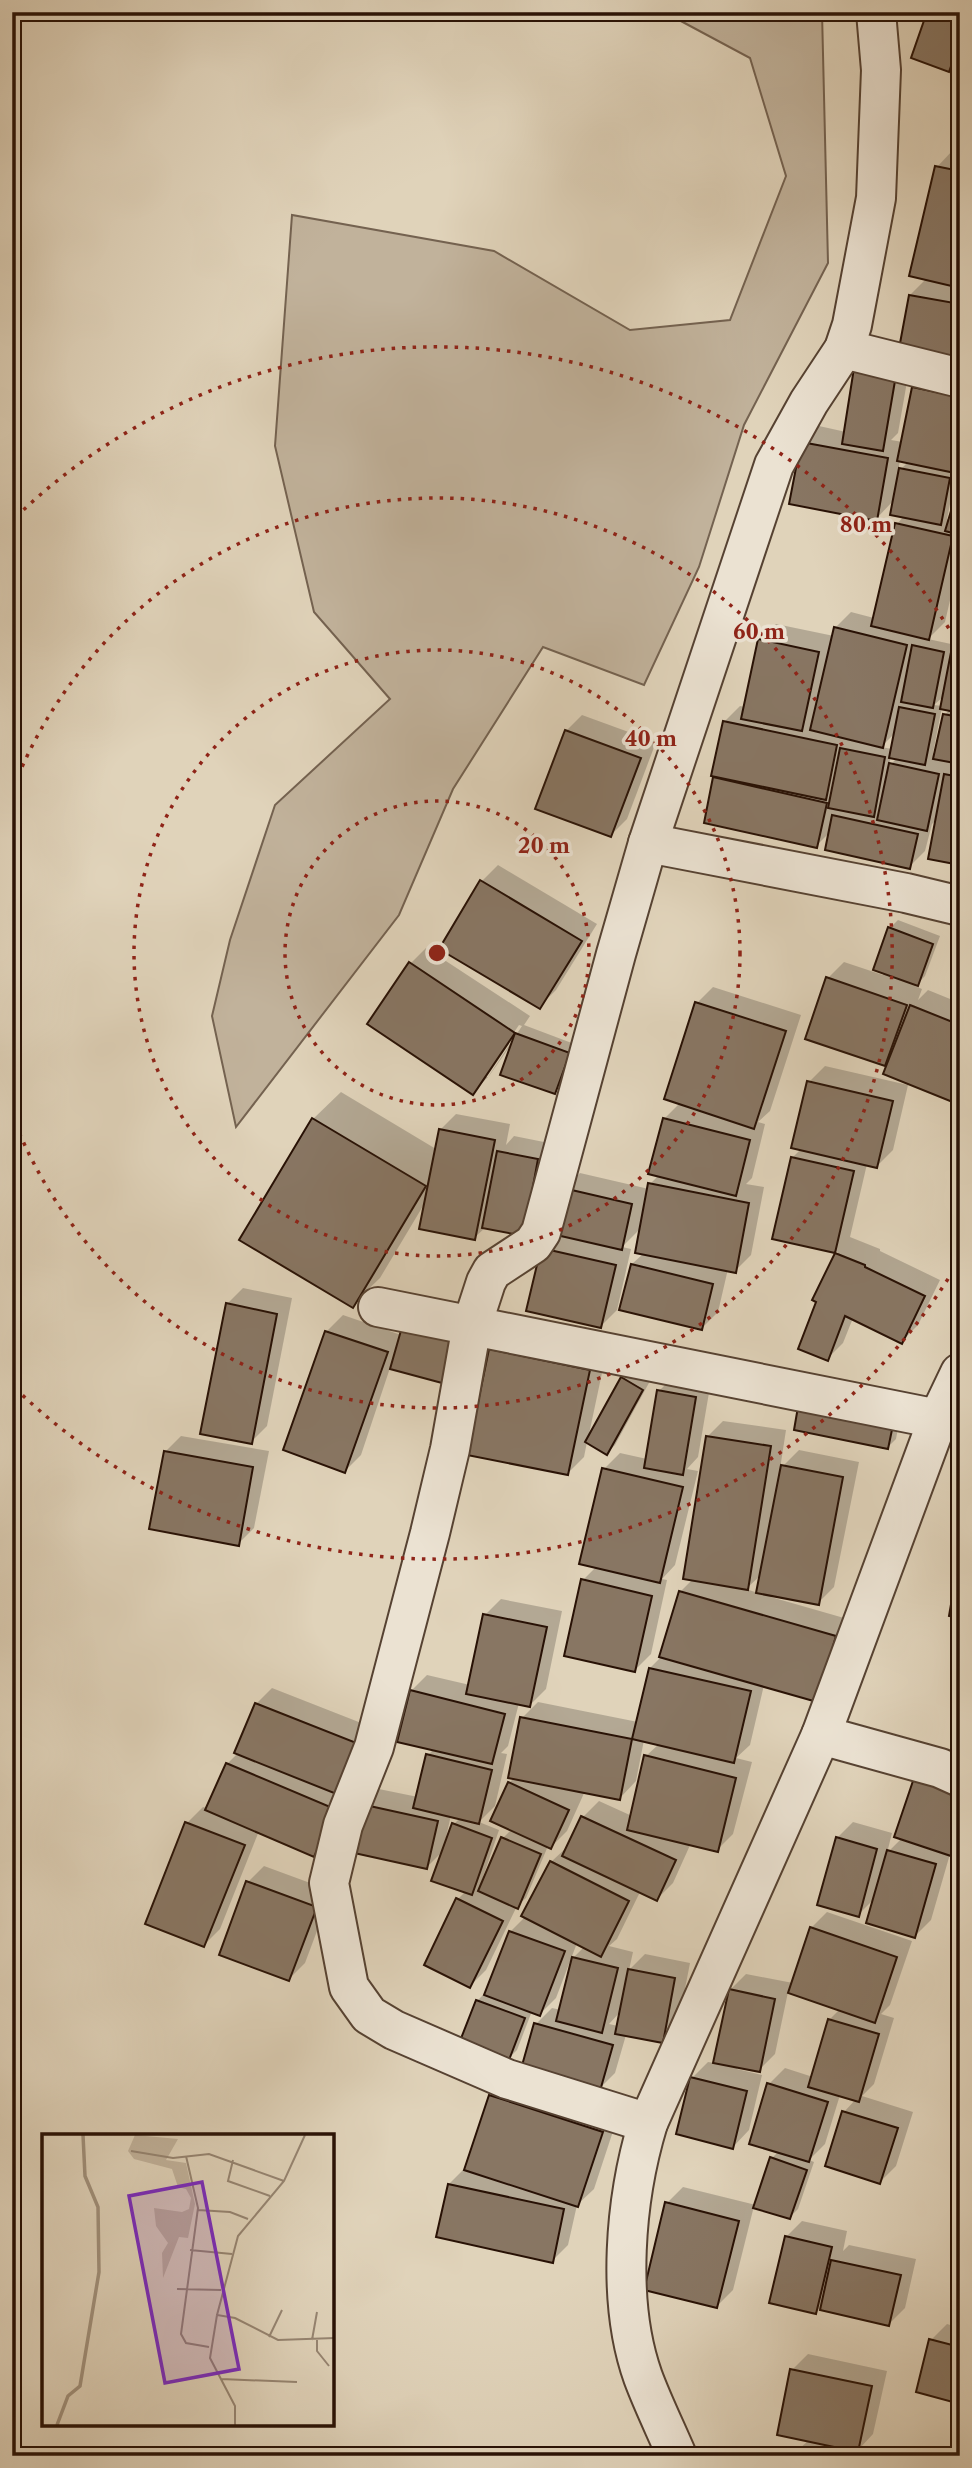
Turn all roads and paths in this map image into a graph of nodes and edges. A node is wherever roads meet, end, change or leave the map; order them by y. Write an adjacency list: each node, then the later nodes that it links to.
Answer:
1 (876, 12): 2 (street)
2 (844, 349): 3 (street); 4 (street)
3 (960, 378)
4 (649, 843): 5 (street); 7 (street)
5 (960, 906)
6 (378, 1307): 7 (street)
7 (472, 1325): 9 (street); 12 (street)
8 (960, 1373): 9 (street)
9 (938, 1419): 10 (street)
10 (821, 1735): 11 (street); 12 (street)
11 (960, 1777)
12 (648, 2123): 13 (street)
13 (677, 2456)

